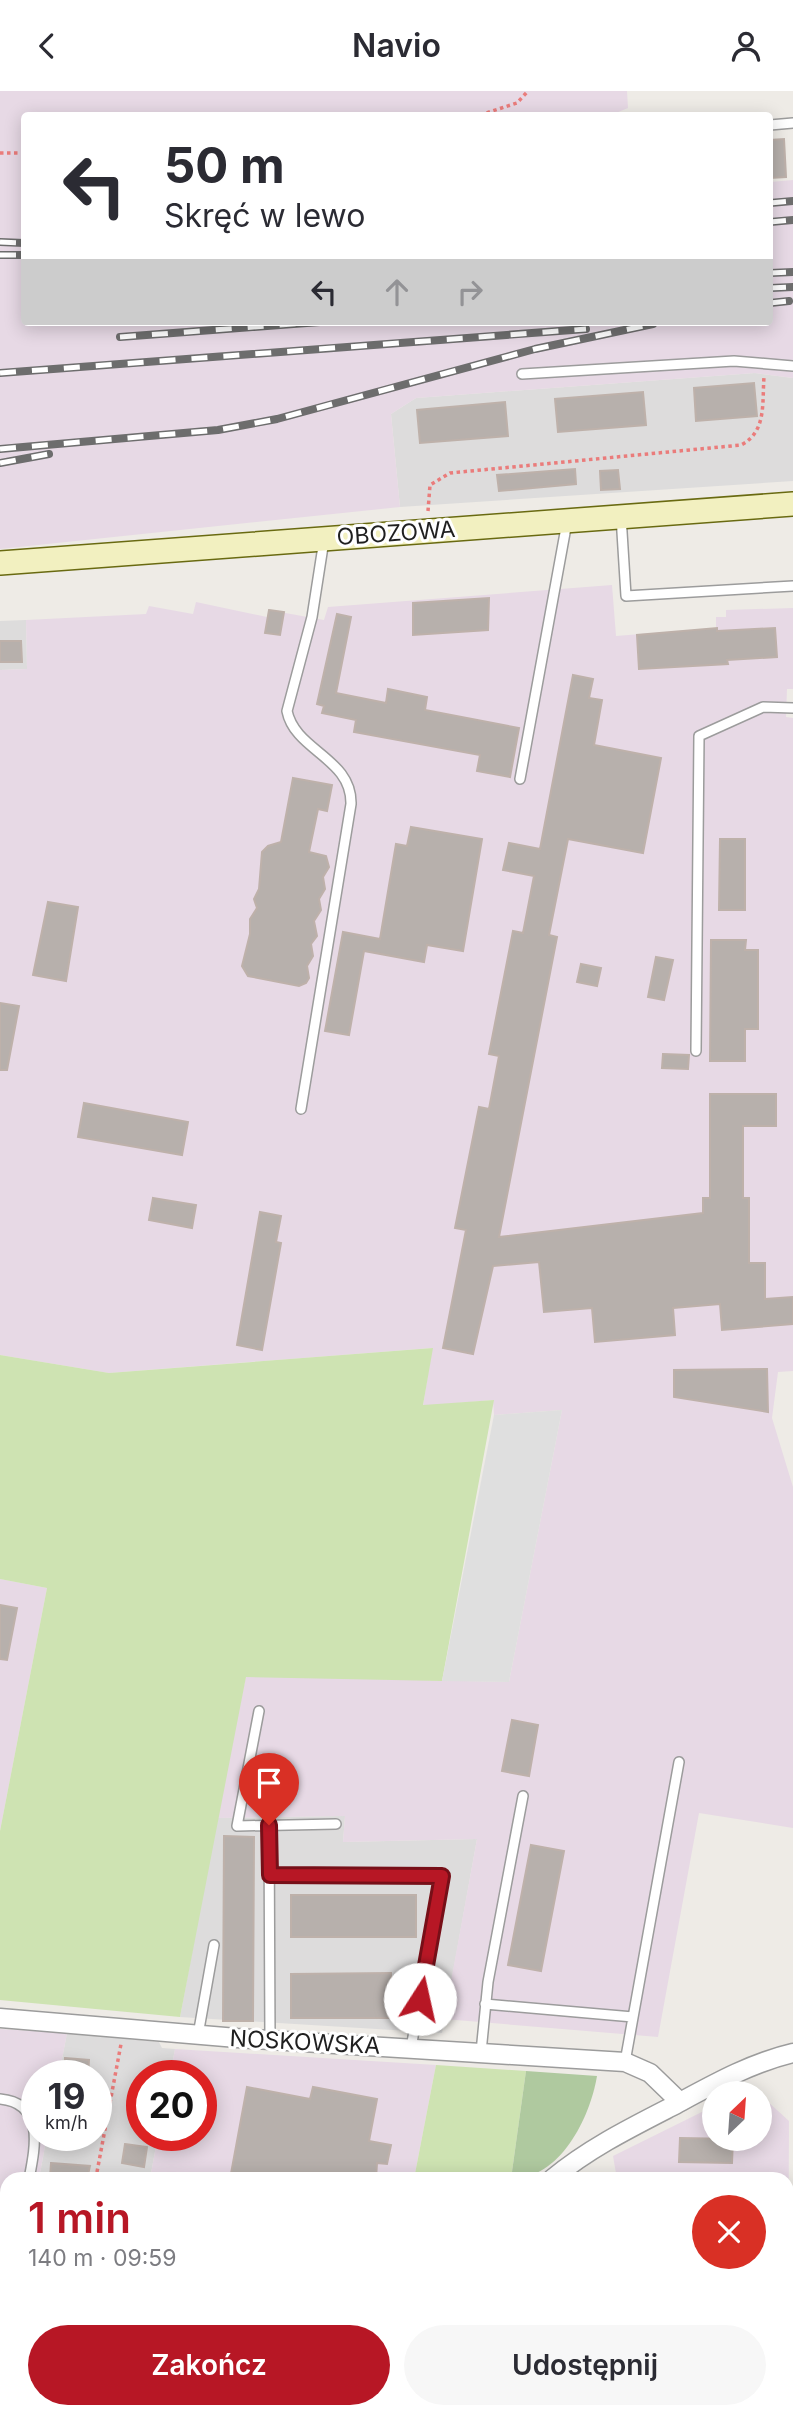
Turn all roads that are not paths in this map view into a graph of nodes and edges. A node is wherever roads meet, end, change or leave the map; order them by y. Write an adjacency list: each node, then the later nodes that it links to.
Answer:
1 (793, 123): 2 (lane)
2 (773, 125)
3 (793, 366): 4 (lane)
4 (522, 374)
5 (793, 504): 6 (street, OBOZOWA)
6 (621, 516): 7 (street, OBOZOWA); 10 (lane)
7 (568, 520): 8 (street, OBOZOWA); 12 (lane)
8 (324, 538): 9 (street, OBOZOWA); 14 (lane)
9 (0, 563)
10 (793, 586)
11 (793, 708): 13 (lane)
12 (520, 779)
13 (696, 1051)
14 (301, 1109)
15 (259, 1711): 19 (lane)
16 (679, 1762): 23 (lane)
17 (523, 1796): 22 (lane)
18 (336, 1824): 19 (lane)
19 (269, 1825): 20 (lane)
20 (270, 1875): 26 (lane); 27 (lane)
21 (214, 1945): 25 (lane)
22 (485, 2004): 23 (lane); 28 (lane)
23 (633, 2017): 30 (lane)
24 (0, 2018): 25 (street, NOSKOWSKA)
25 (198, 2035): 26 (street, NOSKOWSKA)
26 (270, 2040): 27 (street, NOSKOWSKA)
27 (411, 2048): 28 (street, NOSKOWSKA)
28 (481, 2052): 30 (street, NOSKOWSKA)
29 (793, 2053): 32 (street)
30 (625, 2062): 32 (street, NOSKOWSKA)
31 (0, 2099): 33 (lane)
32 (680, 2102): 34 (street)
33 (30, 2172)
34 (562, 2172)

